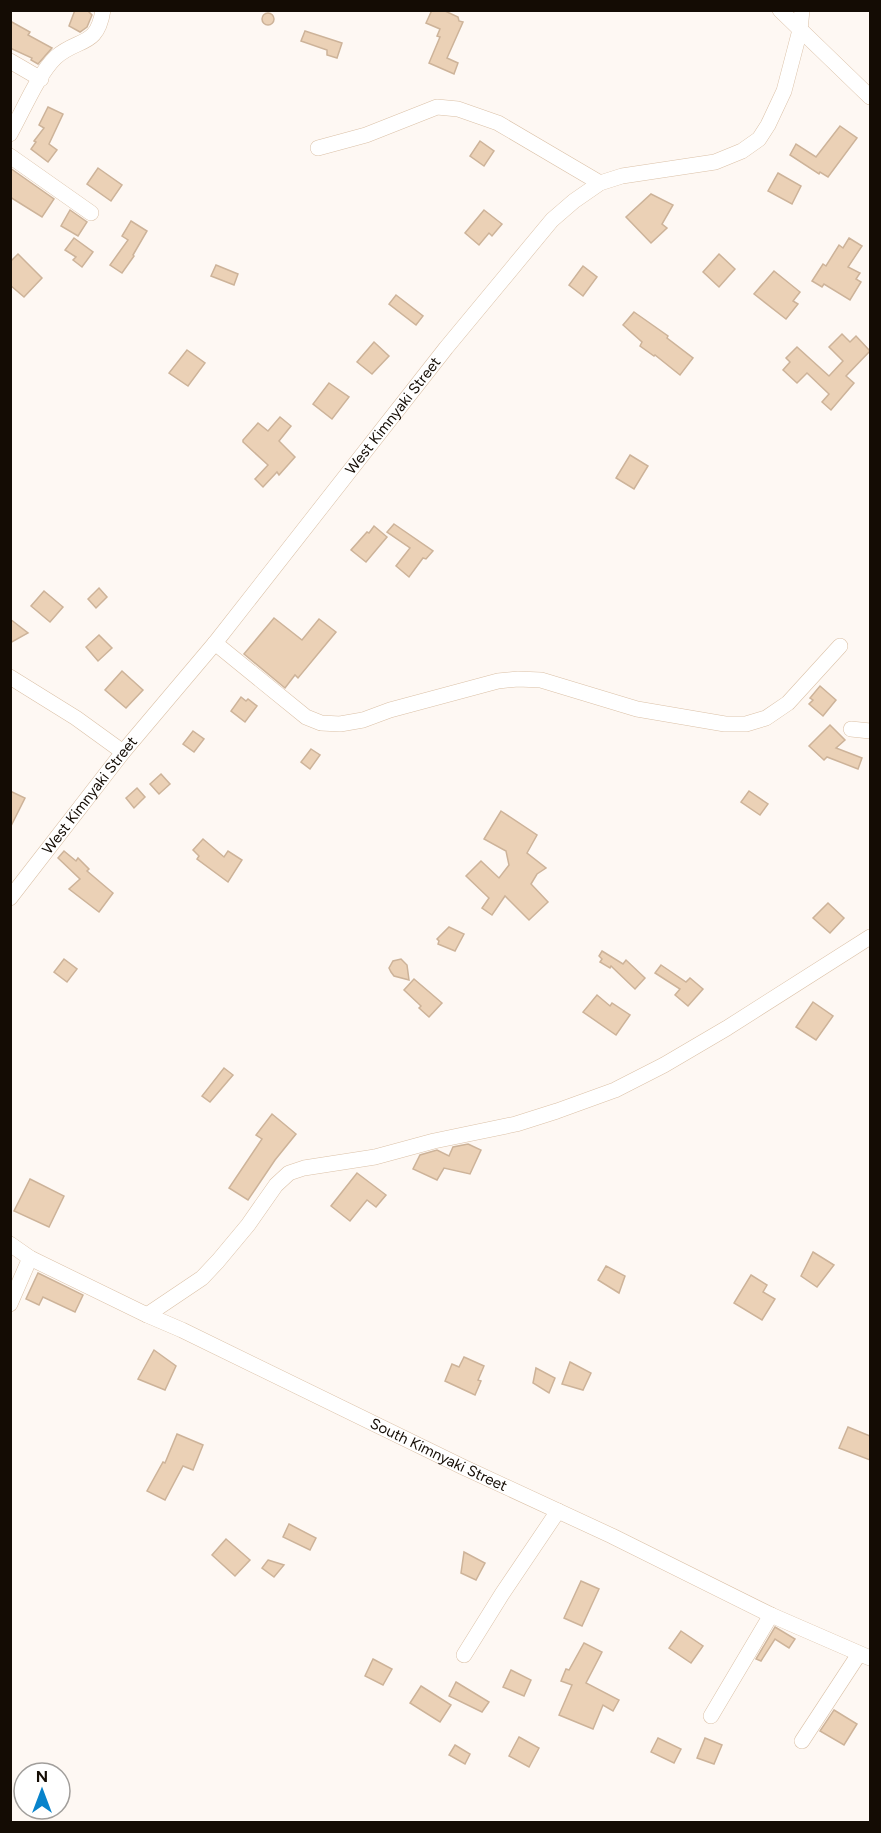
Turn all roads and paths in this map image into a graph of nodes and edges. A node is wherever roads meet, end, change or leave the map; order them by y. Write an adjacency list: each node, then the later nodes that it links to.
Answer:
1 (103, 10): 6 (street)
2 (780, 10): 4 (street)
3 (802, 10): 4 (street, West Kimnyaki Street)
4 (800, 30): 7 (street); 11 (street, West Kimnyaki Street)
5 (10, 61): 6 (street)
6 (41, 78): 8 (street)
7 (870, 97)
8 (10, 134)
9 (318, 148): 11 (street)
10 (10, 156): 12 (street)
11 (600, 183): 13 (street, West Kimnyaki Street)
12 (91, 213)
13 (215, 643): 14 (street); 18 (street, West Kimnyaki Street)
14 (840, 646)
15 (10, 677): 18 (street)
16 (851, 729): 17 (street)
17 (870, 731)
18 (123, 752): 19 (street, West Kimnyaki Street)
19 (10, 898)
20 (870, 937): 24 (street)
21 (10, 1244): 22 (street, South Kimnyaki Street)
22 (30, 1258): 23 (street); 24 (street, South Kimnyaki Street)
23 (10, 1304)
24 (147, 1315): 25 (street, South Kimnyaki Street)
25 (558, 1511): 26 (street, South Kimnyaki Street); 27 (street)
26 (771, 1615): 28 (street, South Kimnyaki Street); 29 (street)
27 (464, 1655)
28 (865, 1656): 30 (street)
29 (711, 1716)
30 (802, 1741)

